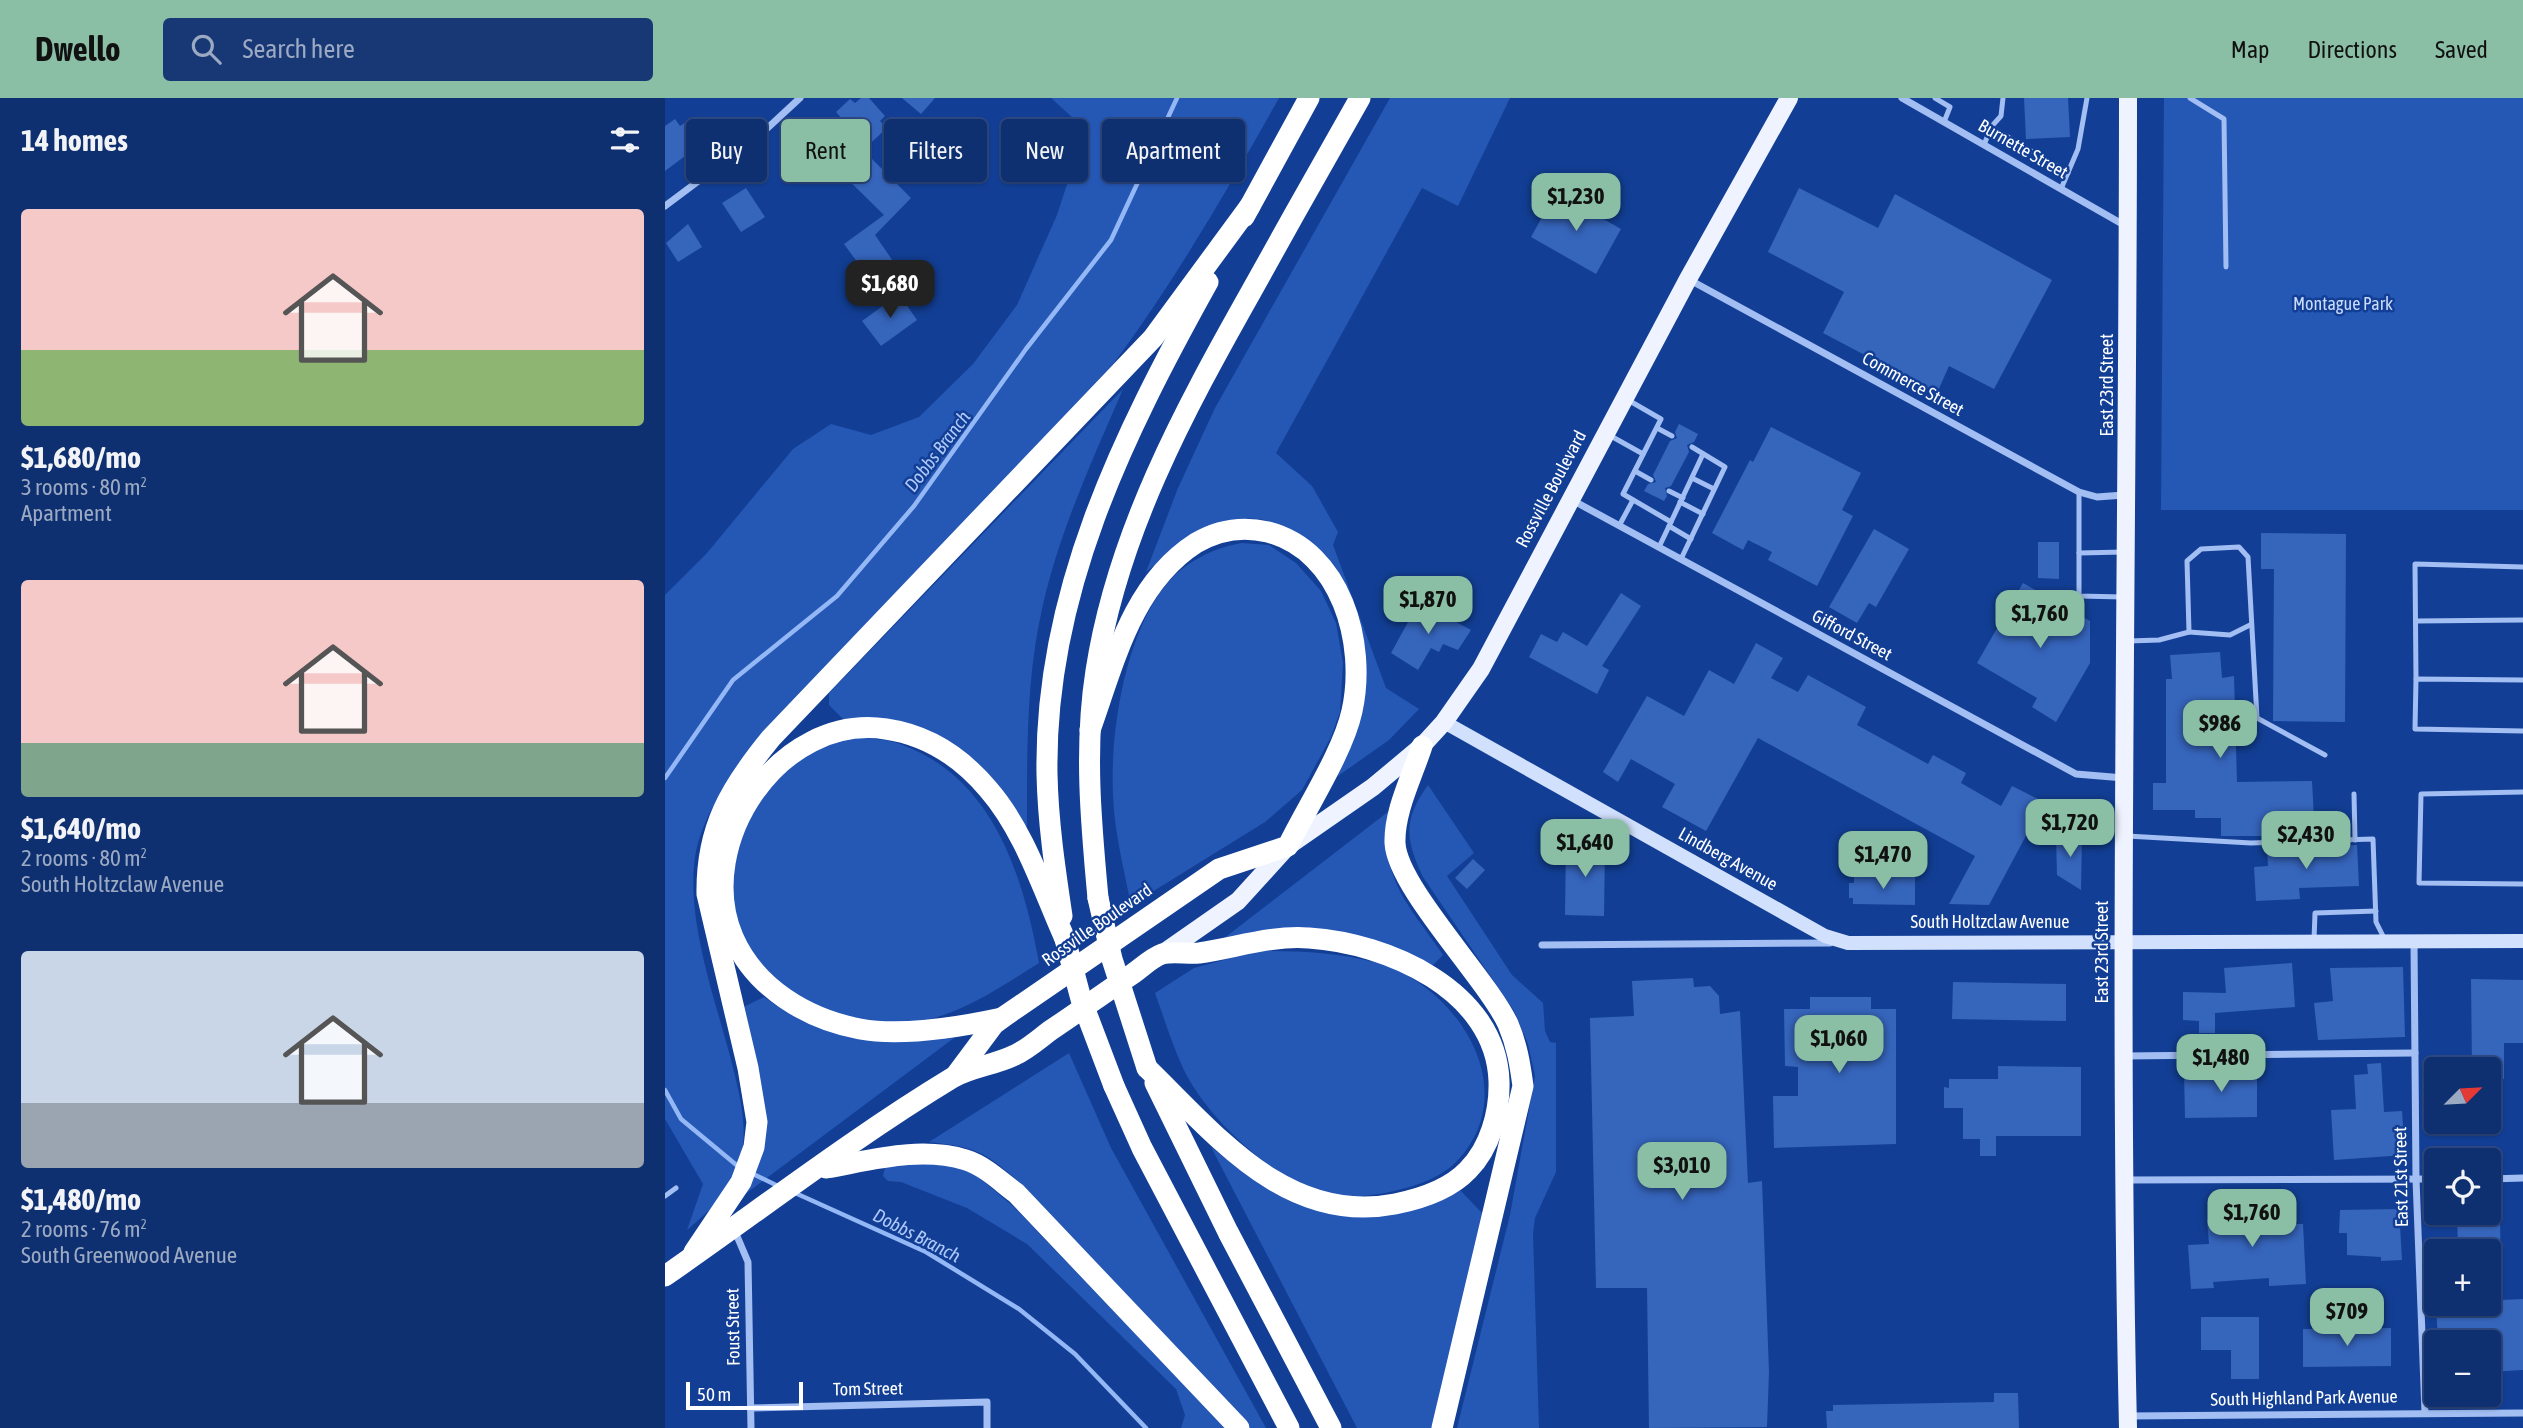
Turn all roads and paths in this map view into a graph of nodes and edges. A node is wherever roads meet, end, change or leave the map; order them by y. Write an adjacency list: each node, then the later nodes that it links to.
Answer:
1 (800, 98): 16 (street)
2 (1309, 98): 17 (highway)
3 (1360, 98): 56 (highway)
4 (1789, 98): 20 (main road, Rossville Boulevard)
5 (1902, 98): 11 (street, Burnette Street)
6 (1935, 98): 11 (lane)
7 (2003, 98): 12 (lane)
8 (2087, 98): 14 (lane)
9 (2128, 98): 18 (main road, East 23rd Street)
10 (2190, 98): 19 (lane)
11 (1944, 122): 13 (street, Burnette Street)
12 (1991, 127): 13 (lane); 14 (lane)
13 (1984, 145): 15 (street, Burnette Street)
14 (2069, 173): 15 (lane)
15 (2061, 189): 18 (street, Burnette Street)
16 (665, 206)
17 (1250, 206): 68 (highway); 91 (highway)
18 (2128, 227): 34 (main road, East 23rd Street)
19 (2227, 267)
20 (1688, 279): 21 (main road, Rossville Boulevard); 33 (street, Commerce Street)
21 (1625, 398): 22 (lane); 23 (main road, Rossville Boulevard)
22 (1657, 428): 24 (lane); 26 (lane)
23 (1606, 433): 26 (lane); 35 (main road, Rossville Boulevard)
24 (1672, 436)
25 (1692, 447): 27 (lane)
26 (1643, 454): 28 (lane)
27 (1703, 454): 29 (lane); 31 (lane)
28 (1635, 471): 30 (lane); 36 (lane)
29 (1692, 478): 31 (lane); 37 (lane)
30 (1651, 480)
31 (1714, 489): 38 (lane)
32 (1669, 491): 37 (lane)
33 (2079, 492): 34 (street, Commerce Street); 44 (lane)
34 (2128, 495): 43 (main road, East 23rd Street)
35 (1571, 500): 40 (street, Gifford Street); 55 (main road, Rossville Boulevard)
36 (1633, 500): 39 (lane); 40 (lane)
37 (1681, 500): 38 (lane); 39 (lane)
38 (1703, 514): 41 (lane)
39 (1670, 524): 41 (lane); 42 (lane)
40 (1619, 526): 42 (street, Gifford Street)
41 (1691, 539): 45 (lane)
42 (1659, 547): 45 (street, Gifford Street)
43 (2127, 552): 44 (lane); 47 (main road, East 23rd Street)
44 (2079, 553): 47 (lane)
45 (1681, 559): 60 (street, Gifford Street)
46 (2523, 567): 49 (lane)
47 (2127, 597): 52 (main road, East 23rd Street)
48 (2523, 620): 49 (lane)
49 (2416, 621): 53 (lane)
50 (2250, 625): 51 (lane); 51 (lane); 59 (lane)
51 (2189, 632): 52 (lane)
52 (2126, 641): 60 (main road, East 23rd Street)
53 (2416, 679): 54 (lane); 57 (lane)
54 (2523, 680)
55 (1444, 722): 58 (main road, Rossville Boulevard); 74 (main road, Lindberg Avenue)
56 (1090, 730): 65 (highway); 80 (highway, bridge)
57 (2523, 731)
58 (1422, 746): 65 (main road, Rossville Boulevard); 102 (highway)
59 (2325, 755)
60 (2125, 778): 63 (main road, East 23rd Street)
61 (2523, 793): 66 (lane)
62 (2354, 794): 64 (lane)
63 (2124, 836): 64 (lane); 69 (main road, East 23rd Street)
64 (2355, 840): 67 (lane)
65 (1288, 846): 76 (main road, Rossville Boulevard); 77 (highway, Rossville Boulevard)
66 (2523, 884)
67 (2376, 911): 70 (lane); 71 (lane)
68 (1065, 939): 77 (highway); 100 (highway, bridge)
69 (2122, 941): 70 (main road, South Holtzclaw Avenue); 74 (main road, South Holtzclaw Avenue); 79 (main road, East 23rd Street)
70 (2314, 941): 71 (main road, South Holtzclaw Avenue)
71 (2385, 941): 72 (main road, South Holtzclaw Avenue)
72 (2414, 941): 73 (main road, South Holtzclaw Avenue); 78 (street, East 21st Street)
73 (2523, 941)
74 (1849, 943): 75 (street, South Holtzclaw Avenue)
75 (1542, 945)
76 (1162, 954): 80 (highway); 81 (highway, Rossville Boulevard)
77 (1002, 1018): 81 (highway, Rossville Boulevard)
78 (2415, 1053): 79 (street); 84 (street, East 21st Street)
79 (2123, 1056): 87 (main road, East 23rd Street)
80 (1147, 1068): 101 (highway)
81 (956, 1075): 82 (highway, Rossville Boulevard)
82 (817, 1170): 90 (highway, Rossville Boulevard); 99 (highway)
83 (2523, 1178): 86 (street)
84 (2416, 1179): 85 (street); 87 (street); 94 (street, East 21st Street)
85 (2424, 1179)
86 (2501, 1179)
87 (2124, 1180): 96 (main road, East 23rd Street)
88 (676, 1188): 89 (lane)
89 (665, 1196)
90 (733, 1228): 91 (highway, Rossville Boulevard); 93 (street, Foust Street)
91 (689, 1260): 92 (highway, Rossville Boulevard)
92 (665, 1276)
93 (750, 1408): 97 (street, Foust Street); 98 (street, Tom Street)
94 (2425, 1413): 95 (street, South Highland Park Avenue); 96 (street, South Highland Park Avenue)
95 (2523, 1413)
96 (2127, 1422)
97 (751, 1428)
98 (987, 1428)
99 (1239, 1428)
100 (1289, 1428)
101 (1331, 1428)
102 (1442, 1428)

